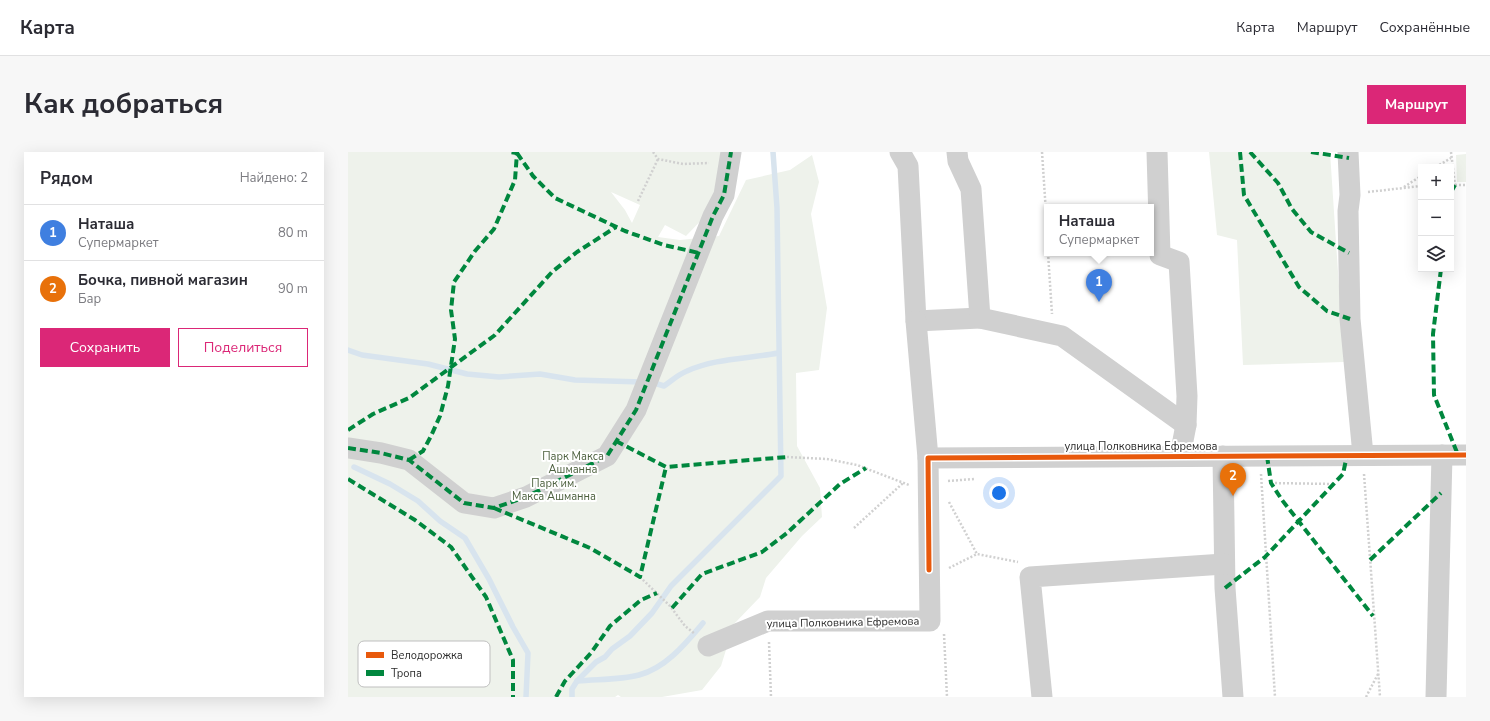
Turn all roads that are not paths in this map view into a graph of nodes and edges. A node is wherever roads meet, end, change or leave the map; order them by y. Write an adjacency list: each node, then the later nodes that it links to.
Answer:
1 (900, 152): 7 (street)
2 (957, 152): 6 (street)
3 (1158, 152): 8 (street)
4 (1348, 152): 10 (street)
5 (722, 157): 9 (street)
6 (980, 318): 7 (street); 8 (street)
7 (916, 322): 15 (street)
8 (1186, 425): 13 (street)
9 (348, 448)
10 (1363, 455): 11 (street, улица Полковника Ефремова); 14 (street, улица Полковника Ефремова)
11 (1442, 455): 12 (street, улица Полковника Ефремова); 20 (street)
12 (1466, 455)
13 (1180, 456): 14 (street, улица Полковника Ефремова); 15 (street, улица Полковника Ефремова)
14 (1223, 456): 16 (street)
15 (928, 458): 17 (street, улица Полковника Ефремова)
16 (1224, 564): 18 (street); 19 (street)
17 (708, 646)
18 (1042, 697)
19 (1233, 697)
20 (1436, 697)

